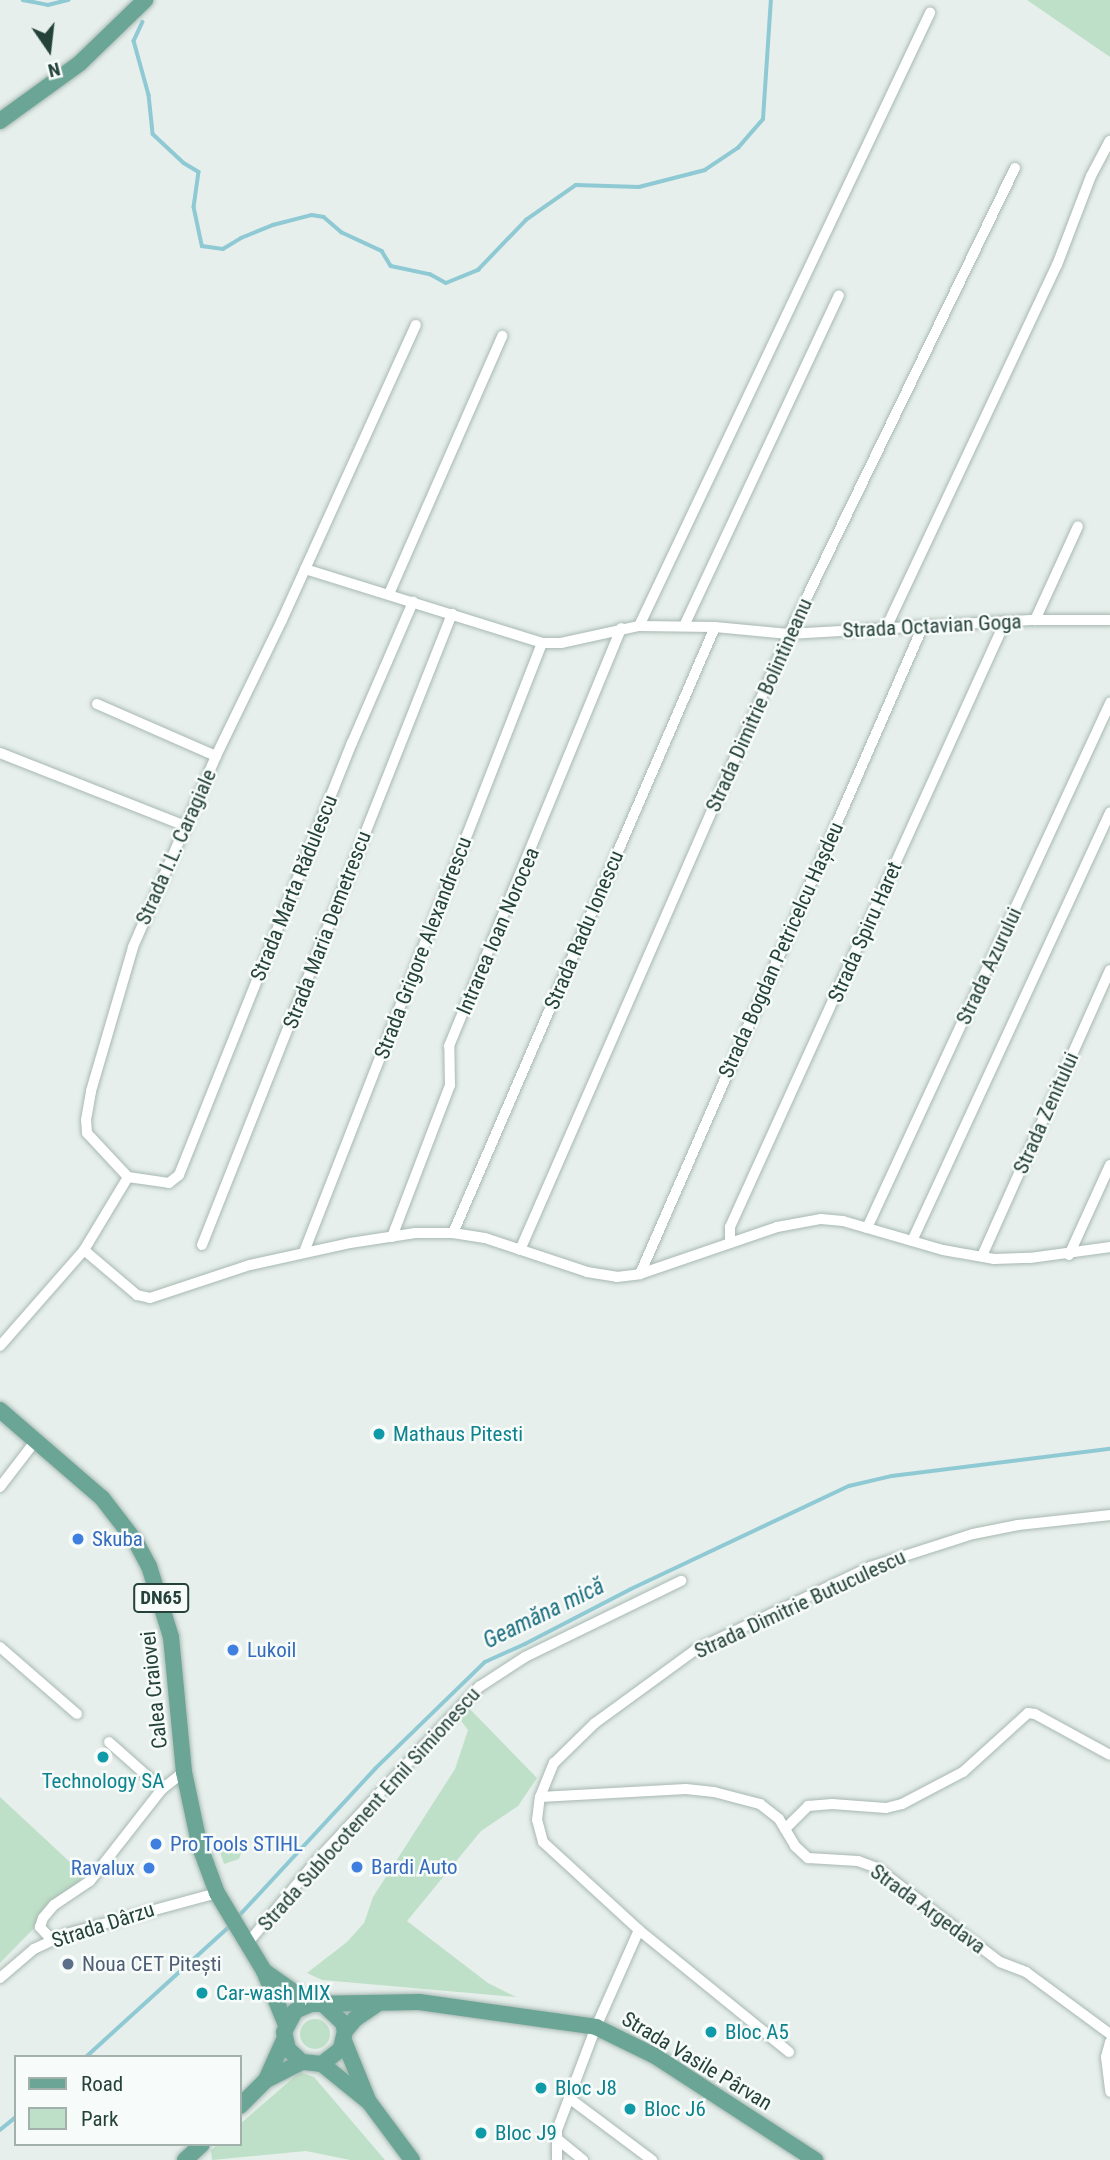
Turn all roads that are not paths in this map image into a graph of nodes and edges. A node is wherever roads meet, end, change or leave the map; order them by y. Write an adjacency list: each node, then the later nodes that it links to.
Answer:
1 (145, 0): 3 (main road)
2 (929, 13): 17 (street)
3 (0, 121)
4 (1110, 141): 22 (street)
5 (1015, 169): 23 (street, Strada Dimitrie Bolintineanu)
6 (839, 295): 18 (street)
7 (416, 325): 10 (street, Strada I.L. Caragiale)
8 (502, 336): 11 (street)
9 (1078, 526): 14 (street)
10 (305, 569): 11 (street, Strada Octavian Goga); 28 (street, Strada I.L. Caragiale)
11 (389, 594): 12 (street, Strada Octavian Goga)
12 (414, 602): 13 (street, Strada Octavian Goga); 33 (street, Strada Marta Rădulescu)
13 (452, 614): 24 (street, Strada Octavian Goga); 39 (street, Strada Maria Demetrescu)
14 (1035, 620): 15 (street, Strada Octavian Goga); 16 (street, Strada Octavian Goga)
15 (1110, 620)
16 (1005, 622): 19 (street, Strada Octavian Goga); 38 (street, Strada Spiru Haret)
17 (639, 626): 18 (street, Strada Octavian Goga); 21 (street, Strada Octavian Goga)
18 (684, 626): 20 (street, Strada Octavian Goga)
19 (923, 626): 22 (street, Strada Octavian Goga); 46 (street, Strada Bogdan Petricelcu Hașdeu)
20 (715, 627): 23 (street, Strada Octavian Goga); 35 (street, Strada Radu Ionescu)
21 (621, 628): 24 (street, Strada Octavian Goga); 36 (street, Intrarea Ioan Norocea)
22 (886, 628): 23 (street, Strada Octavian Goga)
23 (789, 634): 42 (street, Strada Dimitrie Bolintineanu)
24 (542, 643): 43 (street, Strada Grigore Alexandrescu)
25 (1110, 703): 34 (street, Strada Azurului)
26 (97, 704): 28 (street)
27 (0, 753): 30 (street)
28 (216, 755): 30 (street, Strada I.L. Caragiale)
29 (1110, 813): 37 (street)
30 (185, 827): 33 (street, Strada I.L. Caragiale)
31 (1110, 970): 45 (street, Strada Zenitului)
32 (1110, 1165): 44 (street)
33 (128, 1177): 41 (street)
34 (867, 1228): 37 (street); 38 (street)
35 (453, 1233): 36 (street); 42 (street)
36 (392, 1237): 43 (street)
37 (912, 1241): 45 (street)
38 (730, 1242): 46 (street)
39 (202, 1245)
40 (1110, 1247): 44 (street)
41 (84, 1250): 43 (street); 47 (street)
42 (520, 1250): 46 (street)
43 (304, 1252)
44 (1069, 1255): 45 (street)
45 (982, 1256)
46 (640, 1274)
47 (0, 1346)
48 (0, 1410): 49 (main road, Calea Craiovei / DN65)
49 (36, 1440): 50 (street); 57 (main road, Calea Craiovei / DN65)
50 (0, 1487)
51 (1110, 1515): 59 (street, Strada Dimitrie Butuculescu)
52 (681, 1581): 64 (street, Strada Sublocotenent Emil Simionescu)
53 (0, 1647): 54 (street)
54 (77, 1714)
55 (109, 1742): 58 (street)
56 (1110, 1755): 60 (street)
57 (184, 1772): 58 (street); 61 (main road, Calea Craiovei / DN65)
58 (162, 1789): 63 (street)
59 (540, 1797): 60 (street, Strada Argedava); 62 (street, Strada Dimitrie Butuculescu)
60 (785, 1829): 71 (street, Strada Argedava)
61 (217, 1893): 63 (street, Strada Dârzu); 64 (main road, Calea Craiovei / DN65)
62 (639, 1930): 69 (street); 74 (street, Strada Dimitrie Butuculescu)
63 (52, 1940): 66 (street, Strada Dârzu)
64 (243, 1941): 65 (main road, Calea Craiovei / DN65)
65 (264, 1971): 68 (main road); 70 (main road)
66 (0, 1978)
67 (382, 2001): 68 (main road, Strada Vasile Pârvan); 69 (main road, Strada Vasile Pârvan); 72 (main road)
68 (318, 2005): 70 (main road); 72 (main road)
69 (596, 2026): 79 (street); 89 (main road, Strada Vasile Pârvan)
70 (285, 2032): 75 (main road); 77 (main road)
71 (1110, 2034)
72 (344, 2036): 76 (main road); 80 (main road)
73 (1110, 2042): 78 (street)
74 (789, 2052)
75 (302, 2062): 76 (main road); 77 (main road)
76 (322, 2064): 80 (main road)
77 (266, 2080): 81 (main road)
78 (1110, 2092)
79 (569, 2098): 82 (street); 88 (street)
80 (369, 2102): 85 (main road)
81 (242, 2104)
82 (556, 2138): 86 (street); 87 (street)
83 (200, 2146): 84 (main road)
84 (185, 2160)
85 (412, 2160)
86 (557, 2160)
87 (583, 2160)
88 (652, 2160)
89 (815, 2160)

